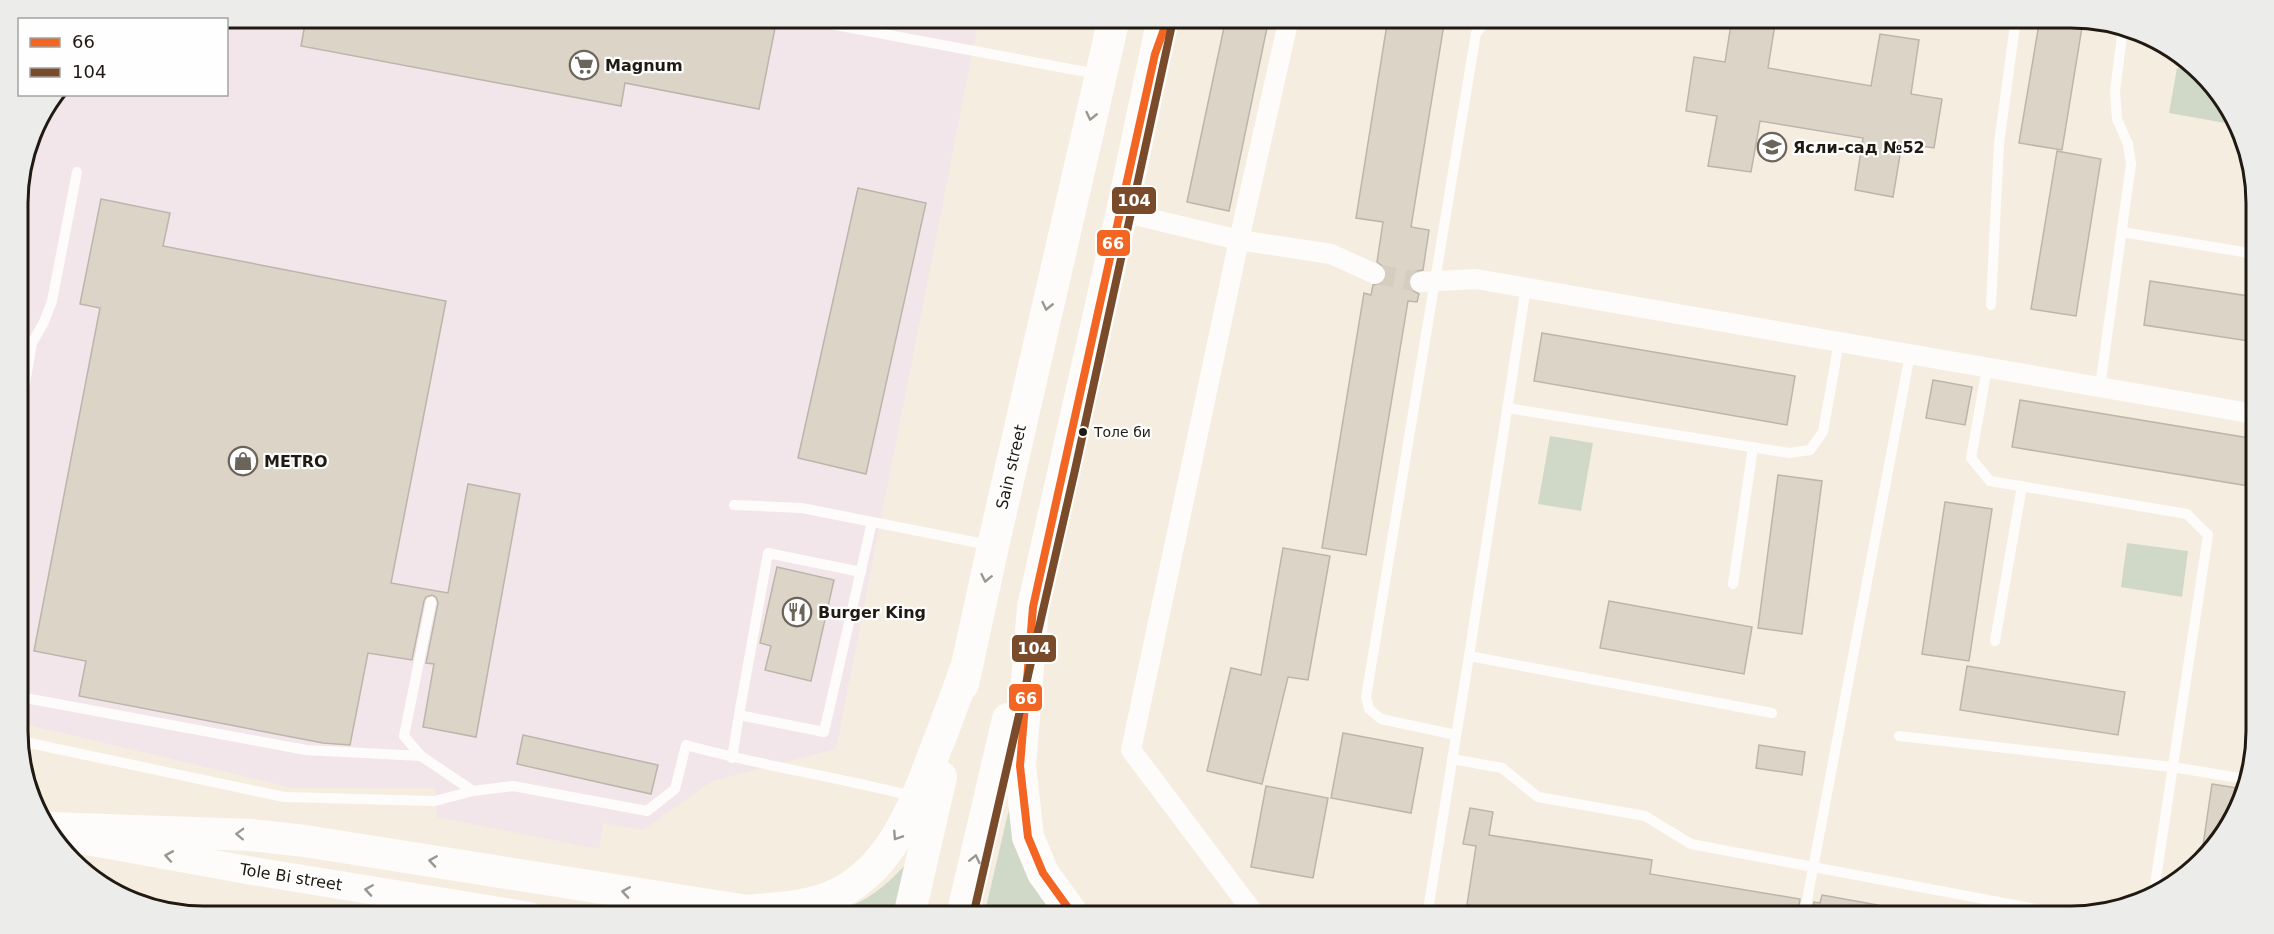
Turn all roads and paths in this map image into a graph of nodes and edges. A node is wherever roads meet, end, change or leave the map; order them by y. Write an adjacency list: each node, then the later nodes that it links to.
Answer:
1 (856, 29): 10 (lane)
2 (1111, 29): 10 (main road, Sain street)
3 (1161, 29): 9 (main road)
4 (1164, 29): 9 (main road)
5 (1287, 29): 14 (street)
6 (1479, 29): 17 (lane)
7 (2015, 29): 19 (lane)
8 (2122, 37): 13 (lane)
9 (1155, 54): 12 (main road)
10 (1100, 75): 31 (main road, Sain street, one-way to 31)
11 (77, 172): 22 (lane)
12 (1122, 212): 14 (street); 35 (main road)
13 (2122, 232): 15 (lane); 24 (lane)
14 (1239, 240): 16 (street); 56 (street)
15 (2246, 253)
16 (1375, 274)
17 (1428, 282): 18 (street); 42 (lane)
18 (1526, 287): 20 (street); 25 (lane)
19 (1991, 305)
20 (1839, 342): 21 (street); 27 (lane)
21 (1910, 354): 23 (street); 54 (lane)
22 (29, 360)
23 (1987, 368): 24 (street); 28 (lane)
24 (2100, 387): 26 (street)
25 (1507, 408): 27 (lane); 37 (lane)
26 (2246, 412)
27 (1753, 447): 33 (lane)
28 (2022, 486): 36 (lane); 48 (lane)
29 (734, 505): 30 (lane)
30 (872, 522): 31 (lane); 32 (lane)
31 (993, 546): 38 (main road, Sain street, one-way to 38)
32 (861, 572): 41 (lane); 41 (lane)
33 (1733, 584)
34 (431, 602): 45 (lane)
35 (1034, 607): 64 (main road, one-way to 35); 65 (main road)
36 (1995, 641)
37 (1469, 656): 40 (lane); 42 (lane)
38 (967, 666): 51 (main road); 63 (main road, Sain street)
39 (29, 699): 45 (lane)
40 (1772, 713)
41 (739, 715): 46 (lane)
42 (1456, 735): 47 (lane)
43 (1899, 736): 48 (lane)
44 (29, 743): 50 (lane)
45 (421, 756): 50 (lane)
46 (732, 758): 50 (lane); 51 (lane)
47 (1452, 759): 54 (lane); 57 (lane)
48 (2172, 767): 49 (lane); 55 (lane)
49 (2238, 778)
50 (473, 791)
51 (918, 797): 62 (main road, one-way to 62)
52 (58, 828): 61 (main road, one-way to 52)
53 (65, 837): 60 (main road, Tole Bi street, one-way to 53)
54 (1813, 867): 58 (lane); 59 (lane)
55 (2155, 883)
56 (1248, 905)
57 (1429, 905)
58 (1806, 905)
59 (2016, 905)
60 (468, 906)
61 (708, 906)
62 (805, 906)
63 (911, 906)
64 (964, 906)
65 (1066, 906)

